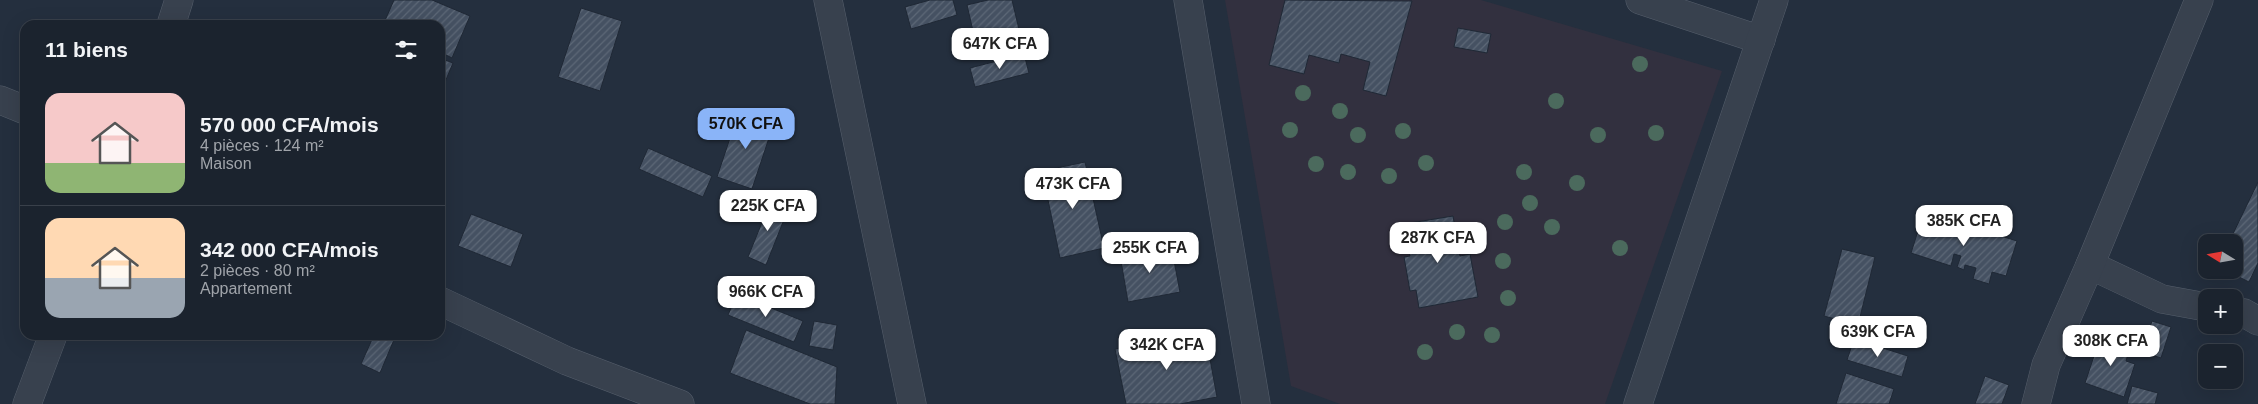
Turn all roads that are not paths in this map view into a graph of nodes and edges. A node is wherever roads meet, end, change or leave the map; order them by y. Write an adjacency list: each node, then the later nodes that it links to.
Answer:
1 (179, 0): 7 (street)
2 (828, 0): 19 (street)
3 (1188, 0): 20 (street)
4 (1640, 0): 8 (street)
5 (1774, 0): 8 (street)
6 (2199, 0): 11 (street)
7 (173, 20)
8 (1761, 40): 21 (street)
9 (0, 100): 10 (street)
10 (20, 108)
11 (2090, 265): 13 (street); 22 (street)
12 (445, 303): 18 (street)
13 (2198, 306)
14 (2243, 313): 15 (street)
15 (2258, 321)
16 (51, 340): 17 (street)
17 (27, 404)
18 (680, 404)
19 (912, 404)
20 (1256, 404)
21 (1638, 404)
22 (2036, 404)

